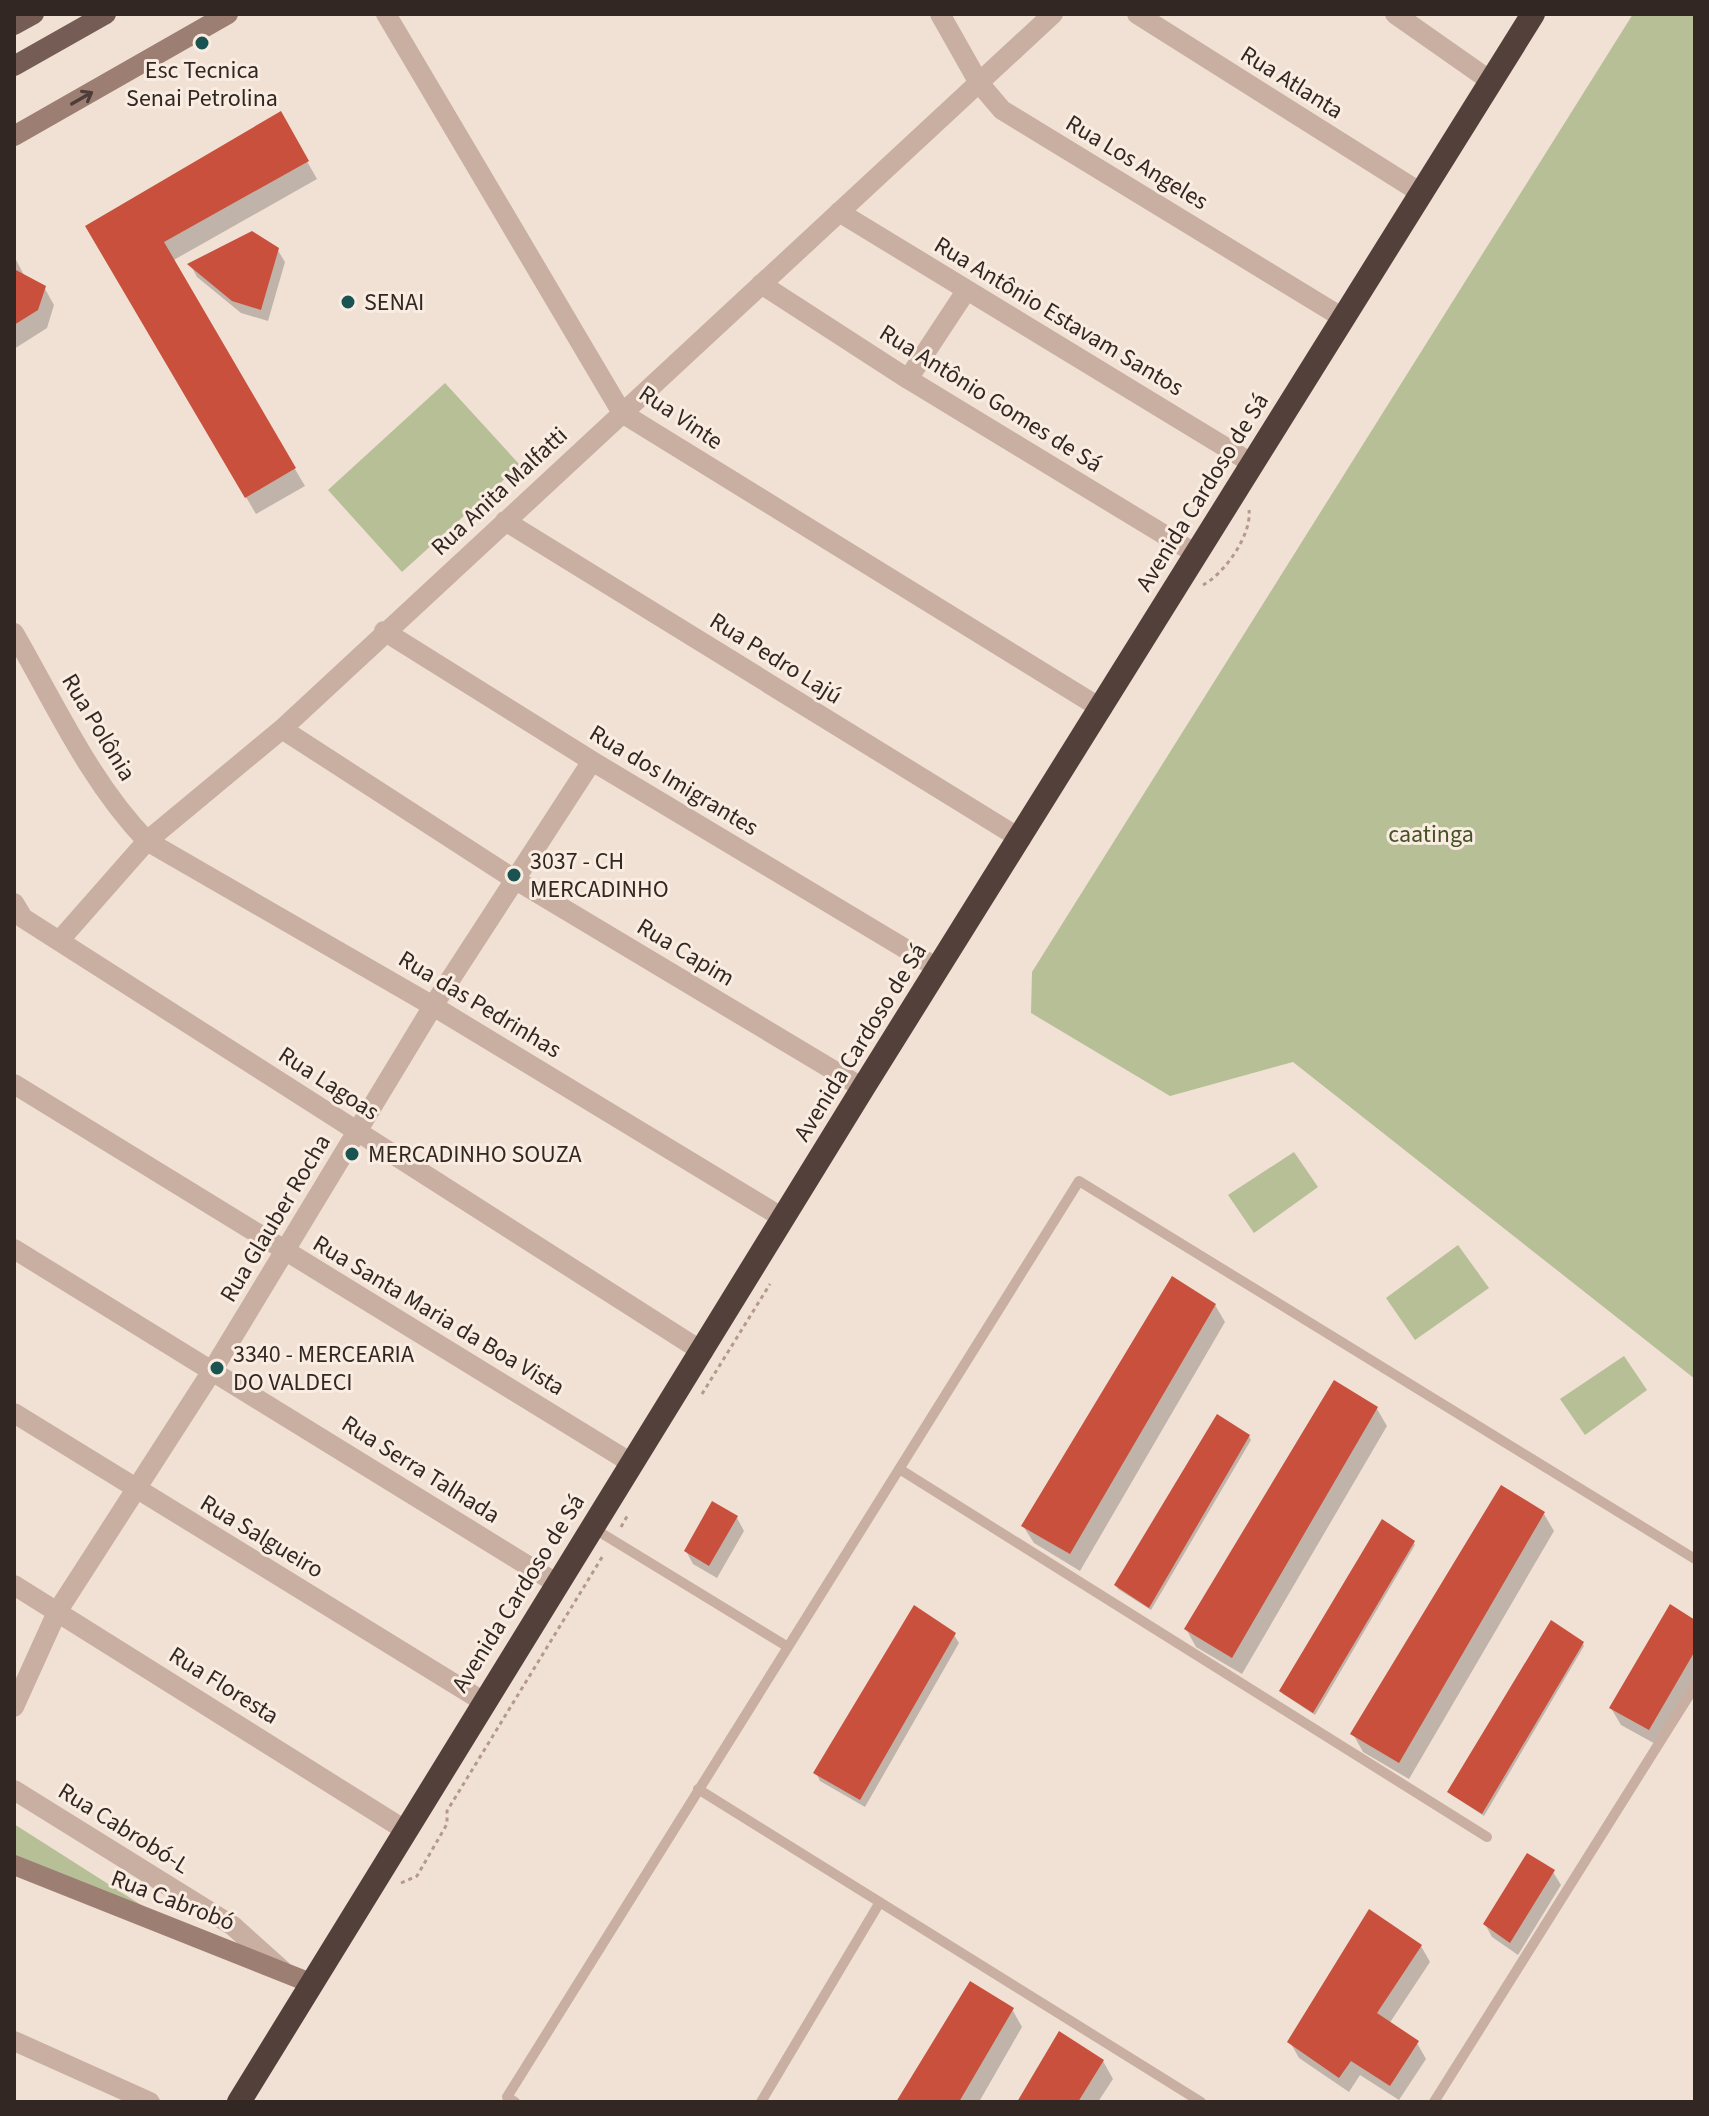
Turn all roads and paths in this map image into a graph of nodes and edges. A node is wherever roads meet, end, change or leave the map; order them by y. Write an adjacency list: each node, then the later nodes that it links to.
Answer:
1 (34, 14): 10 (main road)
2 (106, 14): 11 (main road)
3 (228, 14): 14 (street, one-way to 3)
4 (386, 14): 21 (street, Rua Vinte)
5 (940, 14): 13 (street, Rua Los Angeles)
6 (1053, 14): 13 (street, Rua Anita Malfatti)
7 (1137, 14): 15 (street, Rua Atlanta)
8 (1395, 14): 12 (street)
9 (1533, 14): 12 (highway, Avenida Cardoso de Sá)
10 (14, 25)
11 (14, 66)
12 (1492, 82): 15 (highway, Avenida Cardoso de Sá)
13 (979, 83): 16 (street, Rua Anita Malfatti); 19 (street, Rua Los Angeles)
14 (14, 136)
15 (1421, 193): 19 (highway, Avenida Cardoso de Sá)
16 (839, 212): 17 (street, Rua Anita Malfatti); 18 (street, Rua Antônio Estavam Santos)
17 (761, 284): 20 (street, Rua Antônio Gomes de Sá); 21 (street, Rua Anita Malfatti)
18 (966, 291): 20 (street); 22 (street, Rua Antônio Estavam Santos)
19 (1343, 318): 22 (highway, Avenida Cardoso de Sá)
20 (908, 379): 25 (street, Rua Antônio Gomes de Sá)
21 (622, 413): 24 (street, Rua Anita Malfatti); 29 (street, Rua Vinte)
22 (1253, 464): 25 (highway, Avenida Cardoso de Sá)
23 (1249, 510): 26 (path)
24 (505, 521): 27 (street, Rua Anita Malfatti); 32 (street, Rua Pedro Lajú)
25 (1196, 554): 29 (highway, Avenida Cardoso de Sá)
26 (1200, 587)
27 (384, 631): 30 (street, Rua Anita Malfatti); 31 (street, Rua dos Imigrantes)
28 (14, 633): 33 (street, Rua Polônia)
29 (1102, 709): 32 (highway, Avenida Cardoso de Sá)
30 (282, 729): 33 (street, Rua Anita Malfatti); 34 (street, Rua Capim)
31 (592, 761): 34 (street, Rua Glauber Rocha); 37 (street, Rua dos Imigrantes)
32 (1021, 839): 37 (highway, Avenida Cardoso de Sá)
33 (147, 841): 36 (street, Rua Anita Malfatti); 38 (street, Rua das Pedrinhas)
34 (514, 879): 38 (street, Rua Glauber Rocha); 40 (street, Rua Capim)
35 (17, 918): 36 (street, Rua Lagoas)
36 (59, 941): 41 (street, Rua Lagoas)
37 (939, 969): 40 (highway, Avenida Cardoso de Sá)
38 (433, 1006): 41 (street, Rua Glauber Rocha); 42 (street, Rua das Pedrinhas)
39 (14, 1084): 44 (street, Rua Santa Maria da Boa Vista)
40 (863, 1088): 42 (highway, Avenida Cardoso de Sá)
41 (357, 1133): 44 (street, Rua Glauber Rocha); 46 (street, Rua Lagoas)
42 (783, 1218): 46 (highway, Avenida Cardoso de Sá)
43 (14, 1249): 47 (street, Rua Serra Talhada)
44 (284, 1251): 47 (street, Rua Glauber Rocha); 50 (street, Rua Santa Maria da Boa Vista)
45 (773, 1279): 48 (path)
46 (703, 1352): 50 (highway, Avenida Cardoso de Sá)
47 (212, 1371): 52 (street, Rua Glauber Rocha); 57 (street, Rua Serra Talhada)
48 (697, 1402)
49 (14, 1413): 52 (street, Rua Salgueiro)
50 (633, 1464): 54 (highway, Avenida Cardoso de Sá)
51 (901, 1470): 56 (lane); 60 (lane); 67 (lane)
52 (136, 1489): 59 (street, Rua Glauber Rocha); 62 (street, Rua Salgueiro)
53 (636, 1501): 55 (path)
54 (591, 1527): 55 (lane); 57 (highway, Avenida Cardoso de Sá)
55 (613, 1540): 60 (lane); 69 (path)
56 (1695, 1559)
57 (556, 1583): 62 (highway, Avenida Cardoso de Sá)
58 (14, 1585): 59 (street, Rua Floresta)
59 (57, 1612): 63 (street, Rua Glauber Rocha); 66 (street, Rua Floresta)
60 (788, 1647): 64 (lane)
61 (1695, 1686): 79 (lane)
62 (484, 1702): 66 (highway, Avenida Cardoso de Sá)
63 (14, 1707)
64 (698, 1789): 70 (lane); 76 (lane)
65 (14, 1790): 71 (street, Rua Cabrobó-L)
66 (405, 1830): 72 (highway, Avenida Cardoso de Sá)
67 (1487, 1837)
68 (14, 1865): 71 (street, Rua Cabrobó)
69 (396, 1886)
70 (880, 1902): 77 (lane); 78 (lane)
71 (282, 1970): 72 (street, Rua Cabrobó)
72 (313, 1984): 75 (highway, Avenida Cardoso de Sá)
73 (14, 2041): 74 (street)
74 (150, 2102)
75 (239, 2102)
76 (515, 2102)
77 (761, 2102)
78 (1201, 2102)
79 (1434, 2102)

